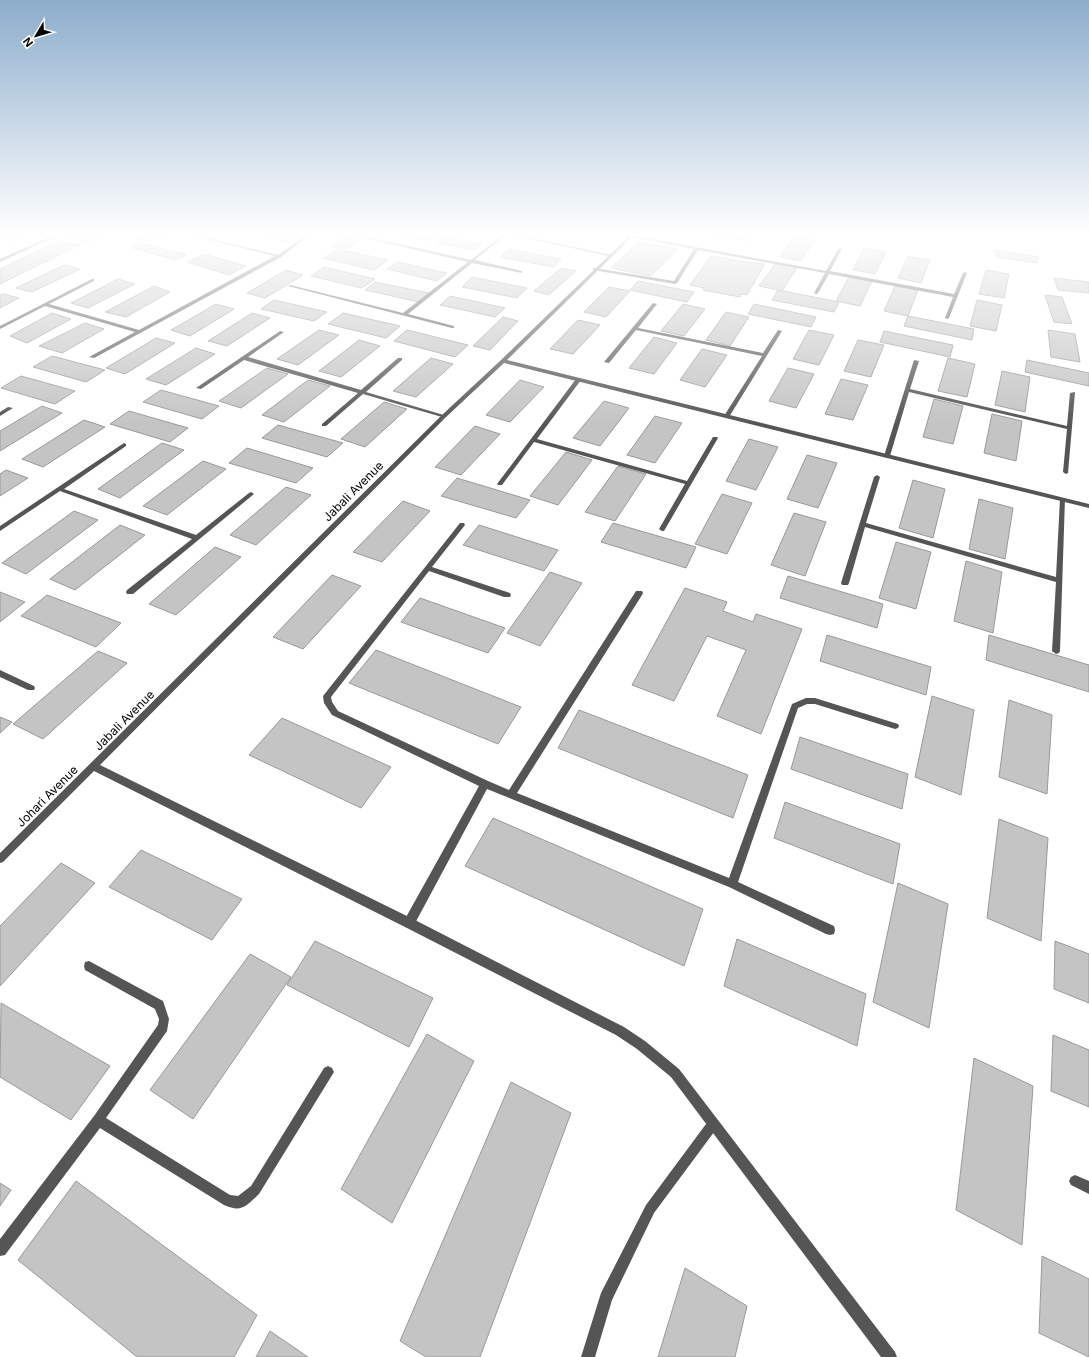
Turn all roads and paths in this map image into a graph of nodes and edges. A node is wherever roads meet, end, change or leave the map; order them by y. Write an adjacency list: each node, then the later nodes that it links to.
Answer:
1 (58, 298): 8 (street)
2 (200, 298): 14 (street)
3 (341, 298): 9 (street)
4 (425, 298): 9 (street)
5 (566, 298): 21 (street, Jabali Avenue)
6 (955, 298): 10 (street)
7 (655, 304): 13 (street)
8 (46, 305): 12 (street); 14 (street)
9 (405, 314): 11 (street)
10 (947, 318)
11 (452, 327)
12 (0, 328)
13 (636, 328): 17 (street); 23 (street)
14 (139, 331): 18 (street)
15 (780, 331): 17 (street)
16 (282, 332): 19 (street)
17 (764, 355): 32 (street)
18 (92, 357)
19 (244, 358): 25 (street); 27 (street)
20 (400, 359): 27 (street)
21 (503, 361): 24 (street); 31 (street, Jabali Avenue)
22 (916, 361): 26 (street)
23 (607, 362)
24 (578, 380): 32 (street); 36 (street)
25 (199, 388)
26 (908, 390): 34 (street); 38 (street)
27 (362, 392): 31 (street); 33 (street)
28 (1073, 393): 34 (street)
29 (10, 408): 30 (street)
30 (0, 414)
31 (444, 416): 62 (street, Jabali Avenue)
32 (727, 416): 38 (street)
33 (324, 425)
34 (1070, 428): 39 (street)
35 (715, 438): 42 (street)
36 (533, 440): 41 (street); 42 (street)
37 (124, 445): 43 (street)
38 (887, 456): 45 (street)
39 (1066, 472)
40 (877, 477): 47 (street)
41 (500, 484)
42 (689, 484): 50 (street)
43 (59, 489): 49 (street); 51 (street)
44 (251, 494): 51 (street)
45 (1063, 499): 46 (street); 53 (street)
46 (1089, 506)
47 (862, 524): 53 (street); 54 (street)
48 (462, 525): 52 (street)
49 (0, 529)
50 (662, 529)
51 (197, 538): 55 (street)
52 (427, 568): 57 (street); 63 (street)
53 (1059, 580): 58 (street)
54 (845, 583)
55 (130, 592)
56 (639, 593): 64 (street)
57 (507, 595)
58 (1056, 651)
59 (0, 673): 60 (street)
60 (31, 688)
61 (895, 726): 66 (street)
62 (93, 766): 65 (street, Johari Avenue); 67 (street)
63 (485, 784): 64 (street); 67 (street)
64 (511, 795): 66 (street)
65 (0, 859)
66 (732, 884): 68 (street)
67 (410, 923): 72 (street)
68 (830, 930)
69 (89, 966): 71 (street)
70 (328, 1072): 71 (street)
71 (98, 1120): 75 (street)
72 (713, 1124): 76 (street); 77 (street)
73 (1075, 1181): 74 (street)
74 (1089, 1188)
75 (0, 1250)
76 (588, 1357)
77 (890, 1357)

